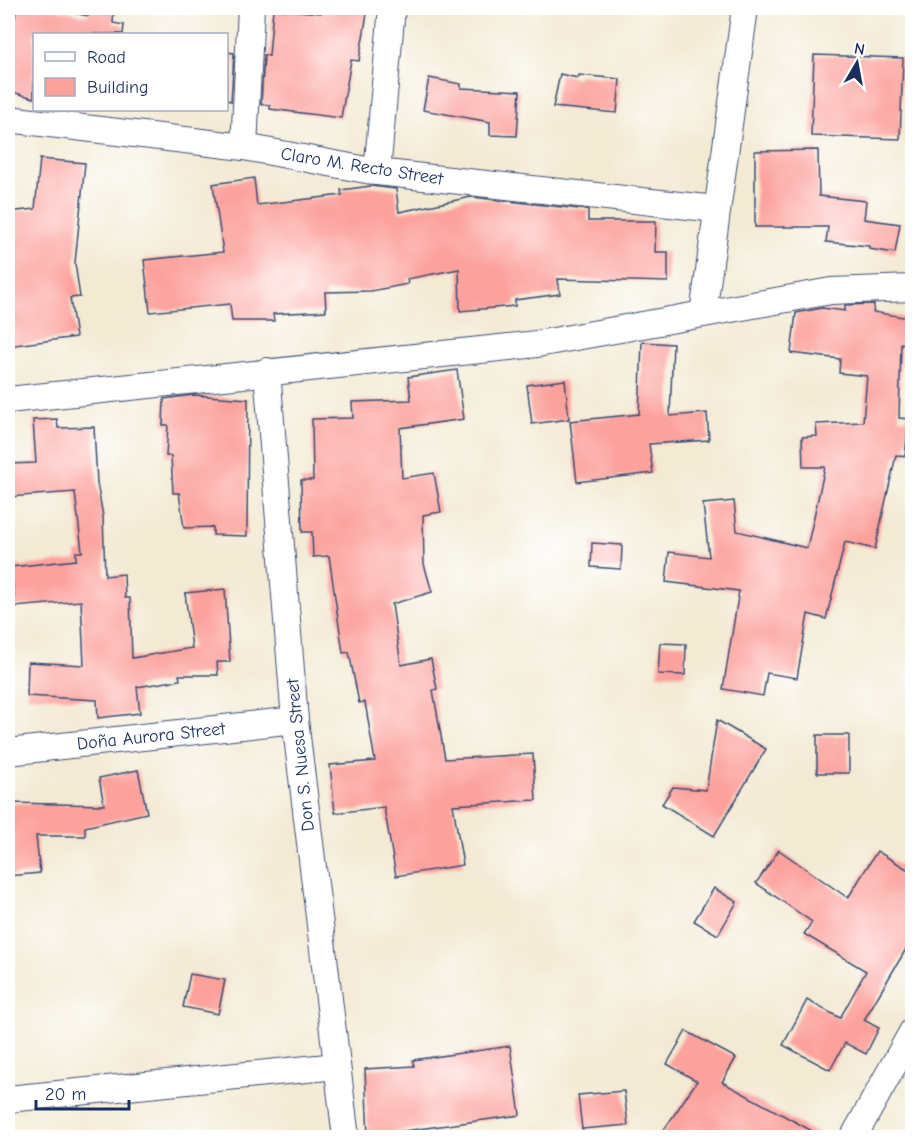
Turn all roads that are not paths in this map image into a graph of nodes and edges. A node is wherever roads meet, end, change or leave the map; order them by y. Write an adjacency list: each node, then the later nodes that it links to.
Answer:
1 (251, 8): 5 (street)
2 (392, 8): 6 (street)
3 (745, 8): 7 (street)
4 (8, 119): 5 (street, Claro M. Recto Street)
5 (244, 147): 6 (street, Claro M. Recto Street)
6 (377, 172): 7 (street, Claro M. Recto Street)
7 (716, 209): 9 (street)
8 (912, 288): 9 (street)
9 (703, 314): 10 (street)
10 (267, 371): 11 (street); 12 (street, Don S. Nuesa Street)
11 (8, 400)
12 (295, 720): 13 (street, Doña Aurora Street); 15 (street, Don S. Nuesa Street)
13 (8, 752)
14 (912, 1032): 18 (street)
15 (337, 1066): 16 (street); 17 (street, Don S. Nuesa Street)
16 (8, 1099)
17 (346, 1137)
18 (853, 1137)

